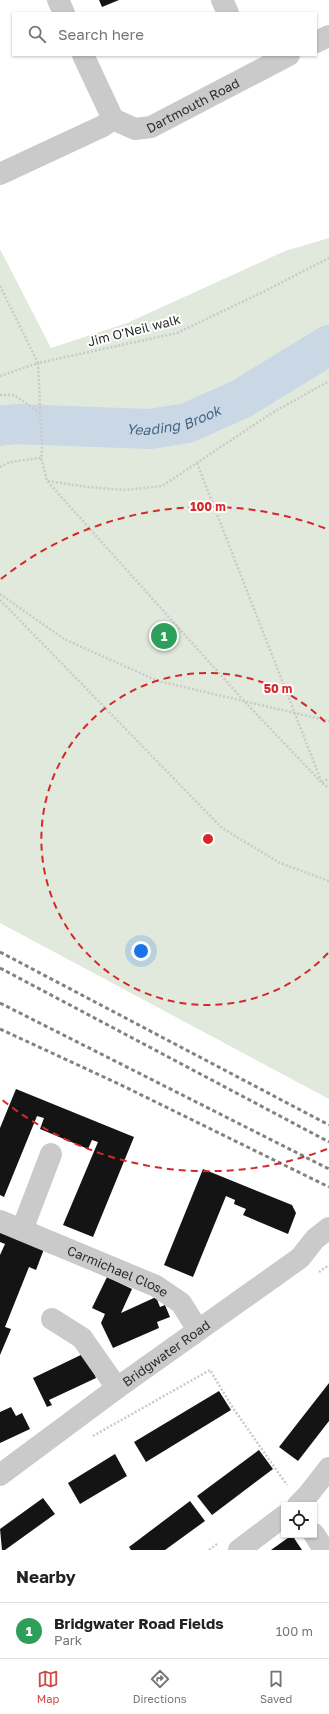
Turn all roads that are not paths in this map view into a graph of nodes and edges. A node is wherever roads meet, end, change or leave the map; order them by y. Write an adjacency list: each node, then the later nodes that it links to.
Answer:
1 (58, 0): 3 (street)
2 (222, 0): 4 (street)
3 (64, 12)
4 (228, 12)
5 (329, 36): 6 (street)
6 (317, 42)
7 (84, 56): 10 (street)
8 (284, 56): 9 (street, Dartmouth Road)
9 (251, 63): 10 (street, Dartmouth Road)
10 (114, 119): 11 (street)
11 (0, 174)
12 (51, 1154): 15 (street)
13 (0, 1220): 15 (street, Carmichael Close)
14 (329, 1228): 17 (street, Bridgwater Road)
15 (22, 1230): 17 (street, Carmichael Close)
16 (52, 1320): 18 (street)
17 (198, 1330): 18 (street, Bridgwater Road)
18 (117, 1388): 20 (street, Bridgwater Road)
19 (329, 1468): 21 (street)
20 (0, 1475)
21 (301, 1502)
22 (281, 1518): 24 (street)
23 (316, 1538): 25 (street)
24 (239, 1550)
25 (324, 1550)

